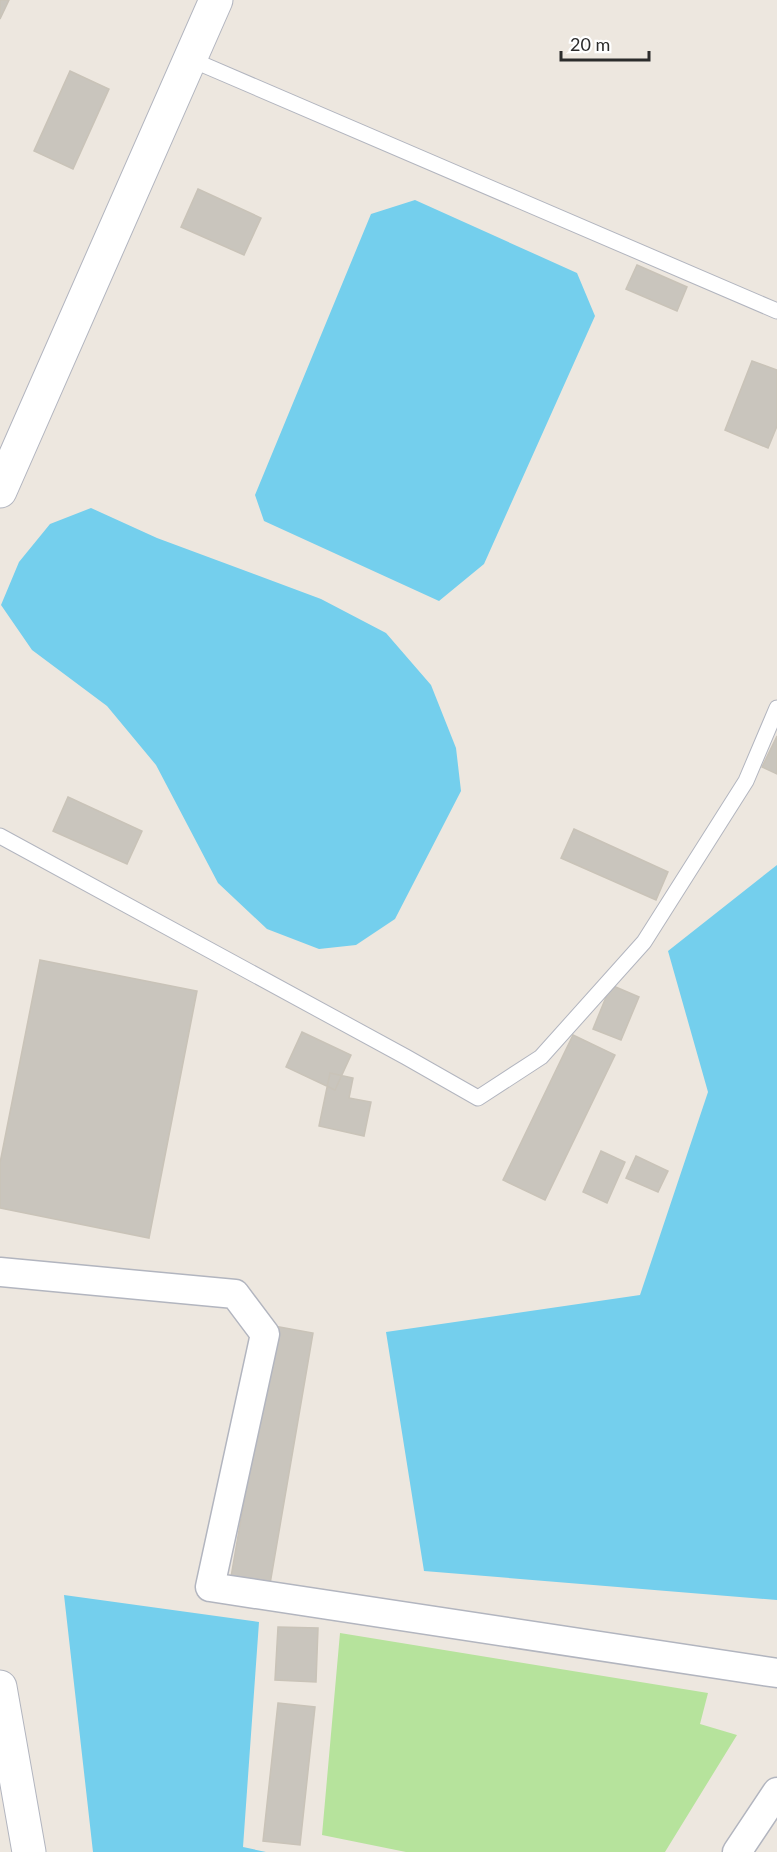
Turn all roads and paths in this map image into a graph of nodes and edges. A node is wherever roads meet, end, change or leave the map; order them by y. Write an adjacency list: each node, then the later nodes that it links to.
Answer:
1 (216, 0): 2 (street)
2 (190, 59): 3 (lane); 4 (street)
3 (777, 311)
4 (0, 491)
5 (777, 708): 6 (lane)
6 (0, 836)
7 (0, 1272): 8 (street)
8 (777, 1673)
9 (0, 1687): 11 (street)
10 (777, 1792): 12 (street)
11 (29, 1852)
12 (737, 1852)

